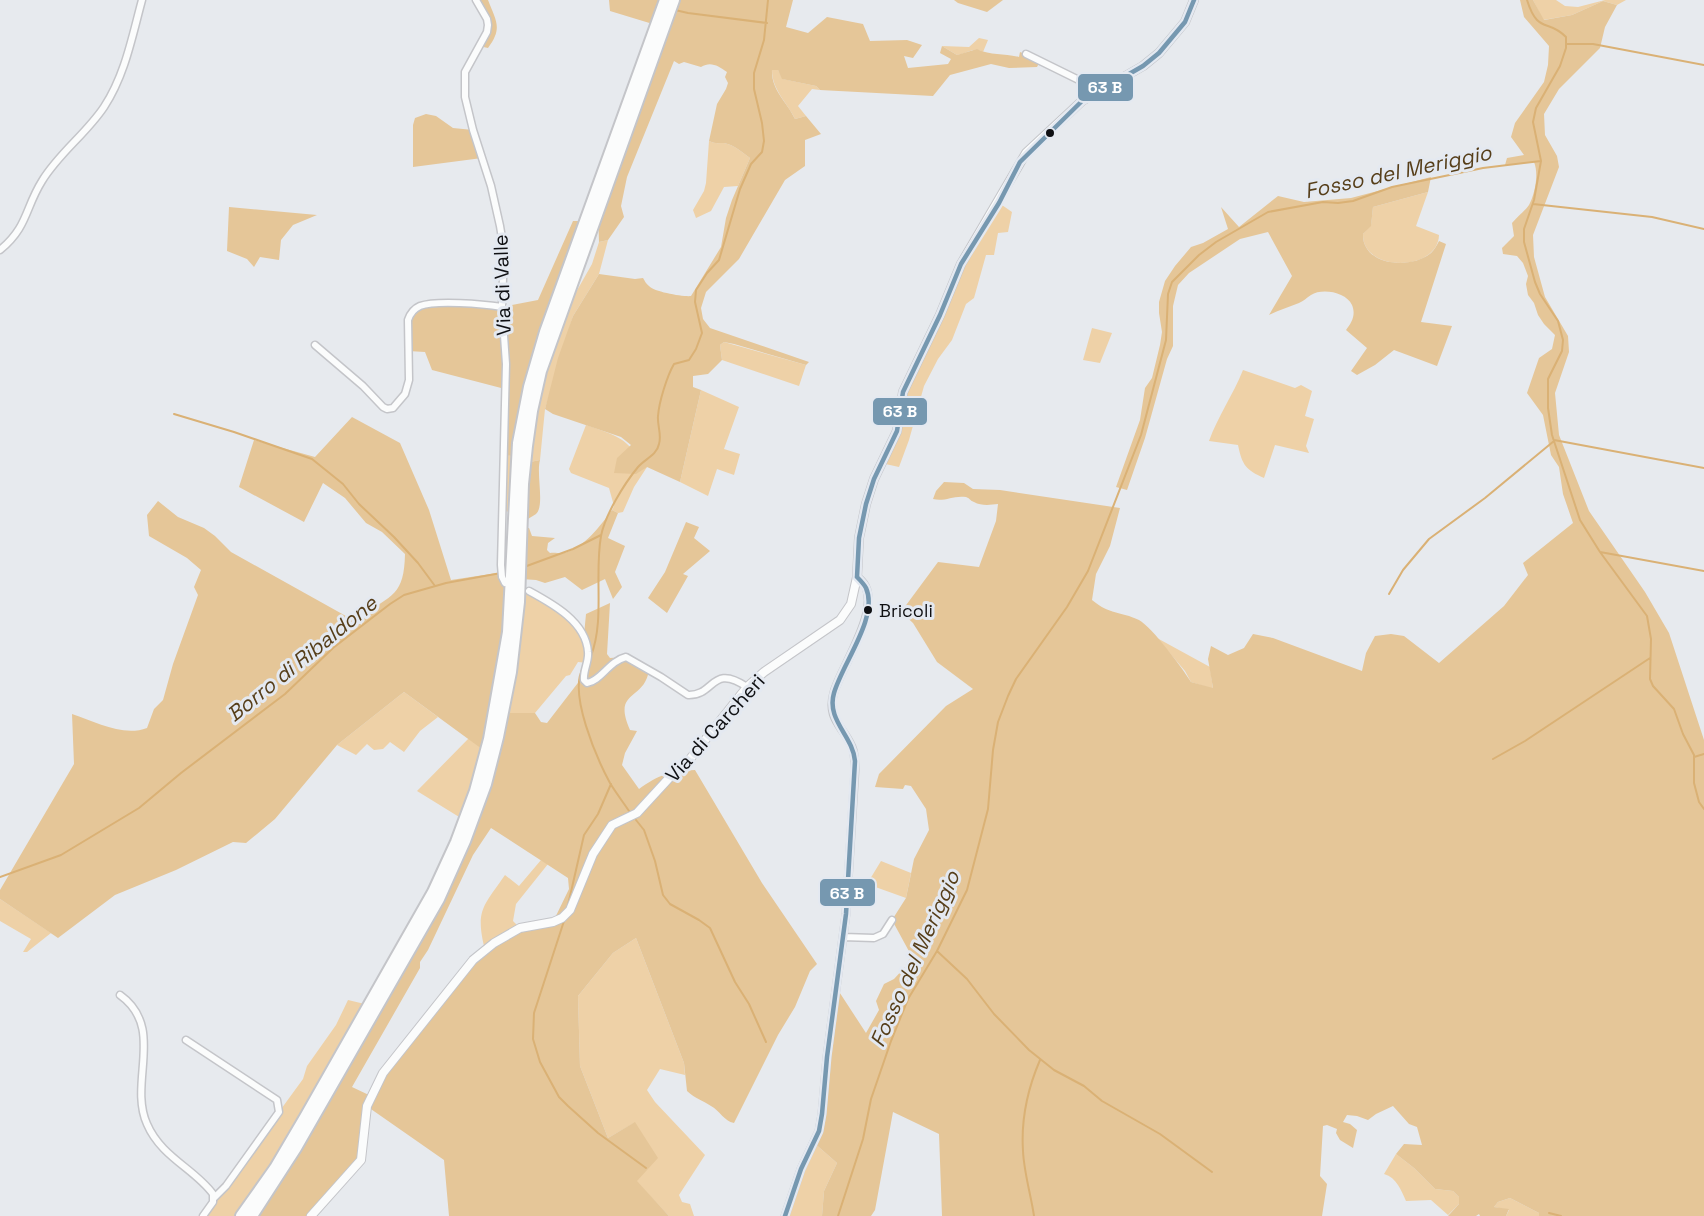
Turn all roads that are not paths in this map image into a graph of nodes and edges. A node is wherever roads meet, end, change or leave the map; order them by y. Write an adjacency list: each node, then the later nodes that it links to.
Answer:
1 (142, 0): 8 (street)
2 (476, 0): 9 (street, Via di Valle)
3 (665, 0): 21 (highway)
4 (674, 0): 22 (highway)
5 (1194, 0): 7 (street, Via di Carcheri)
6 (1026, 54): 7 (street)
7 (1096, 93): 12 (street, Via di Carcheri)
8 (0, 250)
9 (501, 307): 10 (street); 11 (street, Via di Valle)
10 (315, 345)
11 (503, 576)
12 (858, 577): 14 (street, Via di Carcheri); 16 (street)
13 (529, 591): 14 (street)
14 (747, 687): 23 (street, Via di Carcheri)
15 (892, 920): 16 (street)
16 (843, 936): 24 (street)
17 (120, 995): 19 (street)
18 (186, 1040): 19 (street)
19 (214, 1198): 20 (street)
20 (203, 1216)
21 (242, 1216)
22 (252, 1216)
23 (311, 1216)
24 (785, 1216)

